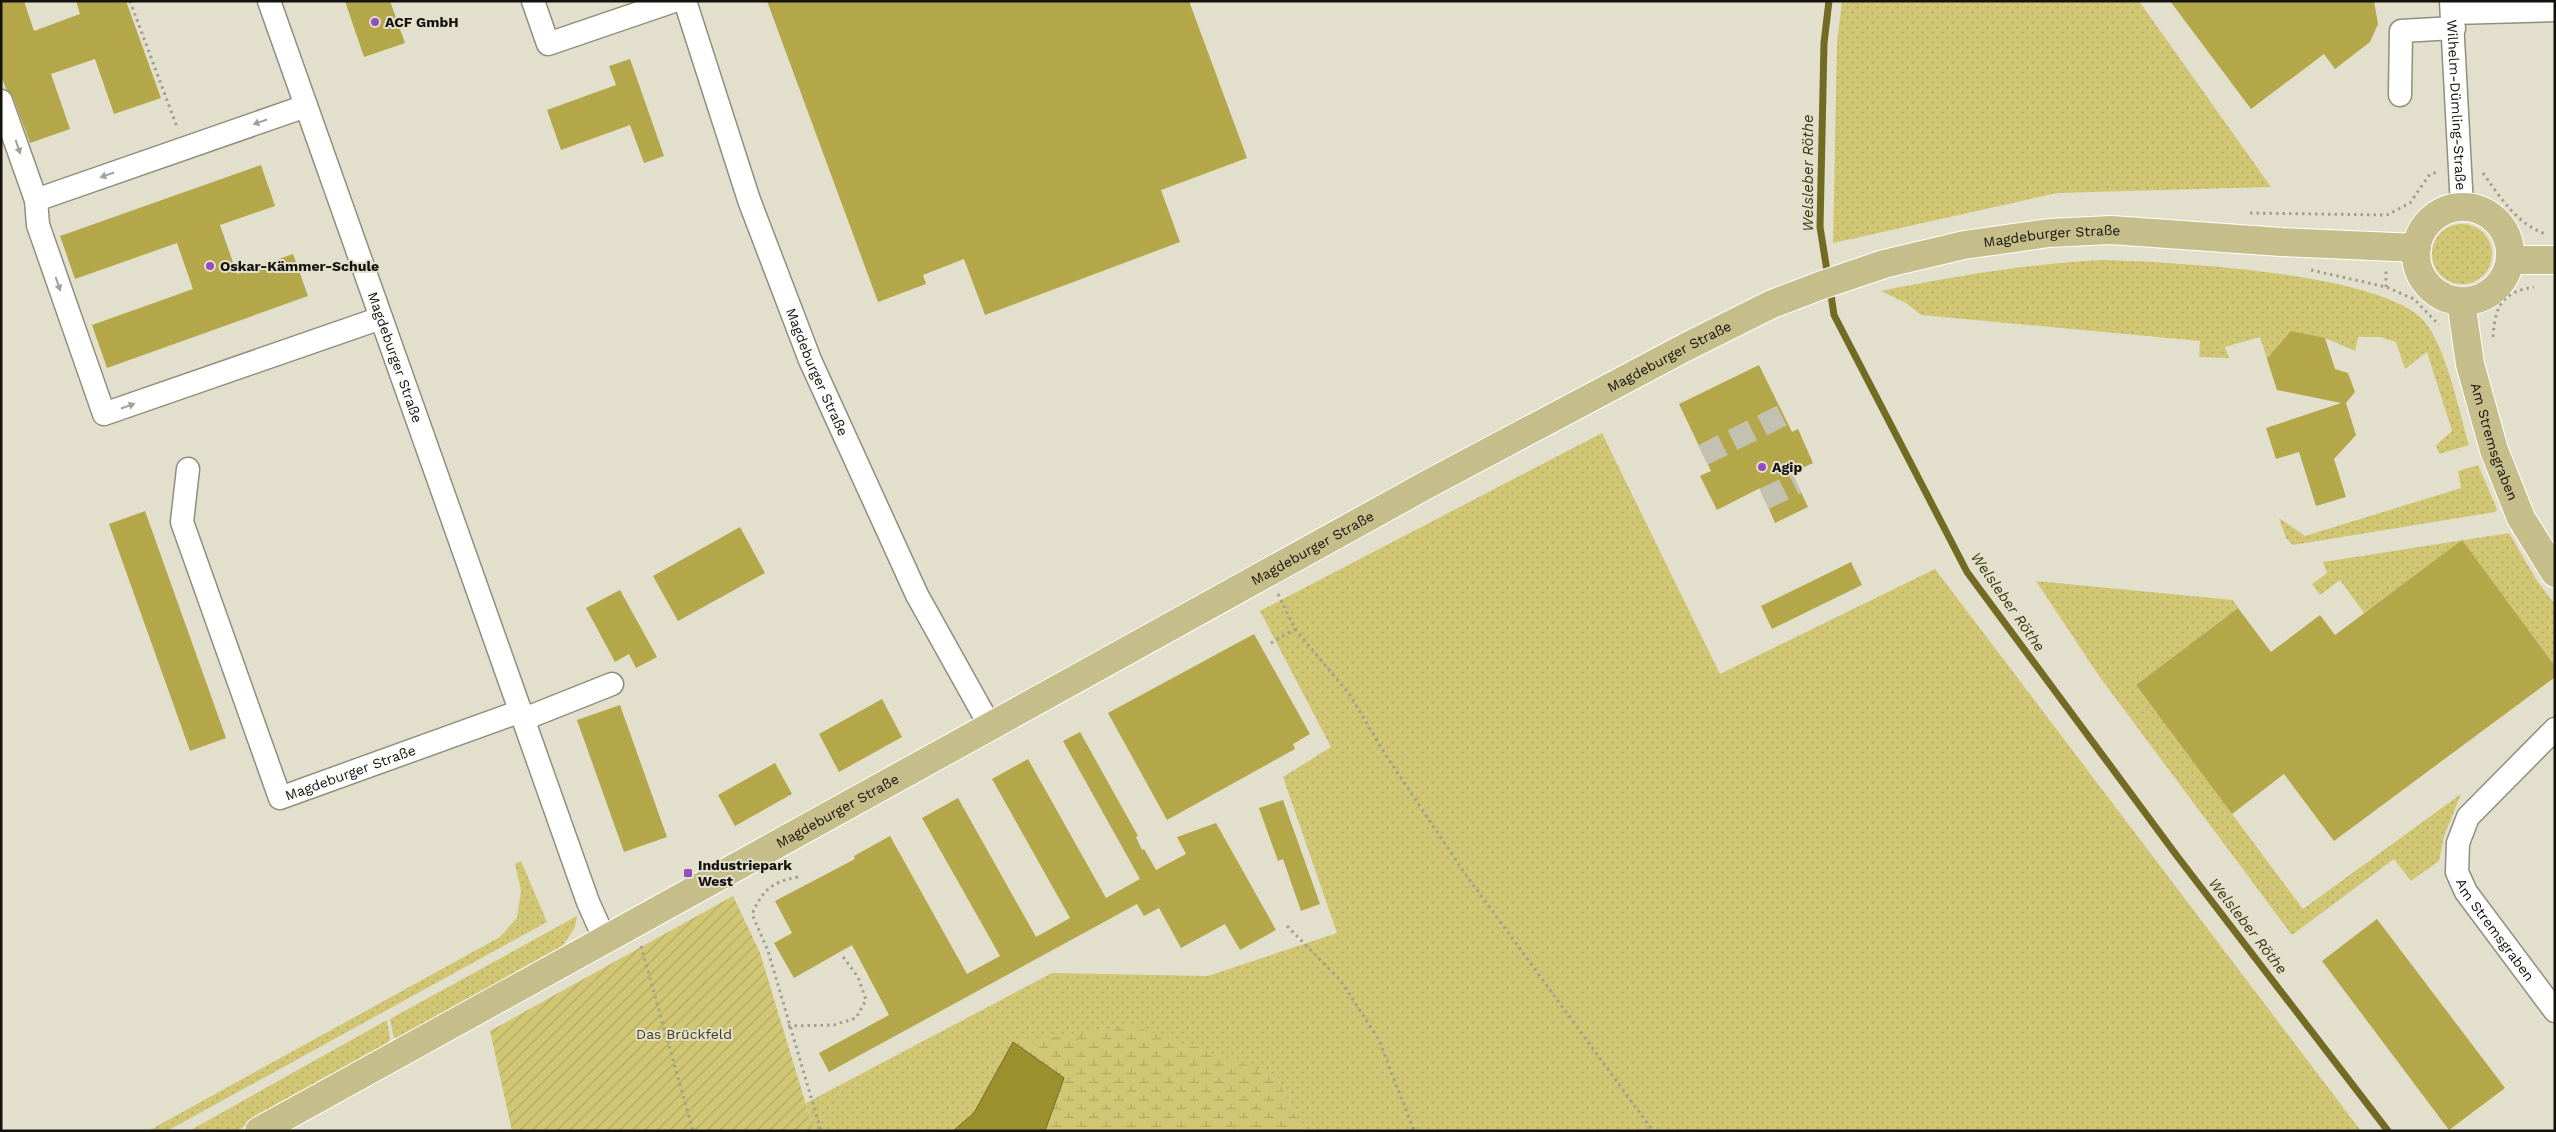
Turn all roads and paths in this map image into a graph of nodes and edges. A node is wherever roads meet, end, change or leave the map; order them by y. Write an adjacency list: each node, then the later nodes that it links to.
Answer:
1 (130, 1): 12 (path)
2 (269, 1): 10 (street, Magdeburger Straße)
3 (533, 1): 4 (street)
4 (674, 1)
5 (685, 1): 34 (street, Magdeburger Straße)
6 (2555, 10): 7 (street)
7 (2453, 14): 8 (street); 11 (street, Wilhelm-Dümling-Straße)
8 (2400, 95)
9 (1, 101): 14 (street, one-way to 14)
10 (306, 106): 12 (street, one-way to 12); 23 (street, Magdeburger Straße)
11 (2458, 144): 15 (street, Wilhelm-Dümling-Straße); 17 (path)
12 (184, 148): 14 (street, one-way to 14)
13 (2442, 171): 16 (path)
14 (36, 200): 23 (street, one-way to 23)
15 (2462, 207): 18 (main road); 19 (main road)
16 (2387, 215)
17 (2551, 247): 19 (main road)
18 (2417, 248): 22 (main road); 28 (main road, Magdeburger Straße)
19 (2510, 260): 22 (main road)
20 (2308, 269): 24 (path)
21 (2537, 286): 25 (path)
22 (2461, 301): 24 (main road, Am Stremsgraben)
23 (381, 318): 33 (street, Magdeburger Straße)
24 (2463, 330): 25 (path); 29 (main road, Am Stremsgraben)
25 (2494, 330): 26 (path)
26 (2492, 340)
27 (188, 469): 33 (street, Magdeburger Straße)
28 (1267, 573): 30 (path); 34 (main road, Magdeburger Straße)
29 (2555, 573)
30 (1295, 630): 31 (path); 47 (path)
31 (1271, 643)
32 (612, 684): 33 (street)
33 (522, 715): 39 (street, Magdeburger Straße)
34 (990, 726): 37 (main road, Magdeburger Straße)
35 (2555, 729): 41 (street, Am Stremsgraben)
36 (798, 878): 42 (path)
37 (632, 925): 39 (main road, Magdeburger Straße); 44 (path)
38 (1287, 926): 46 (path)
39 (605, 940): 43 (main road, Magdeburger Straße)
40 (841, 954): 42 (path)
41 (2555, 1011)
42 (788, 1026): 45 (path)
43 (259, 1131)
44 (693, 1131)
45 (821, 1131)
46 (1414, 1131)
47 (1653, 1131)

